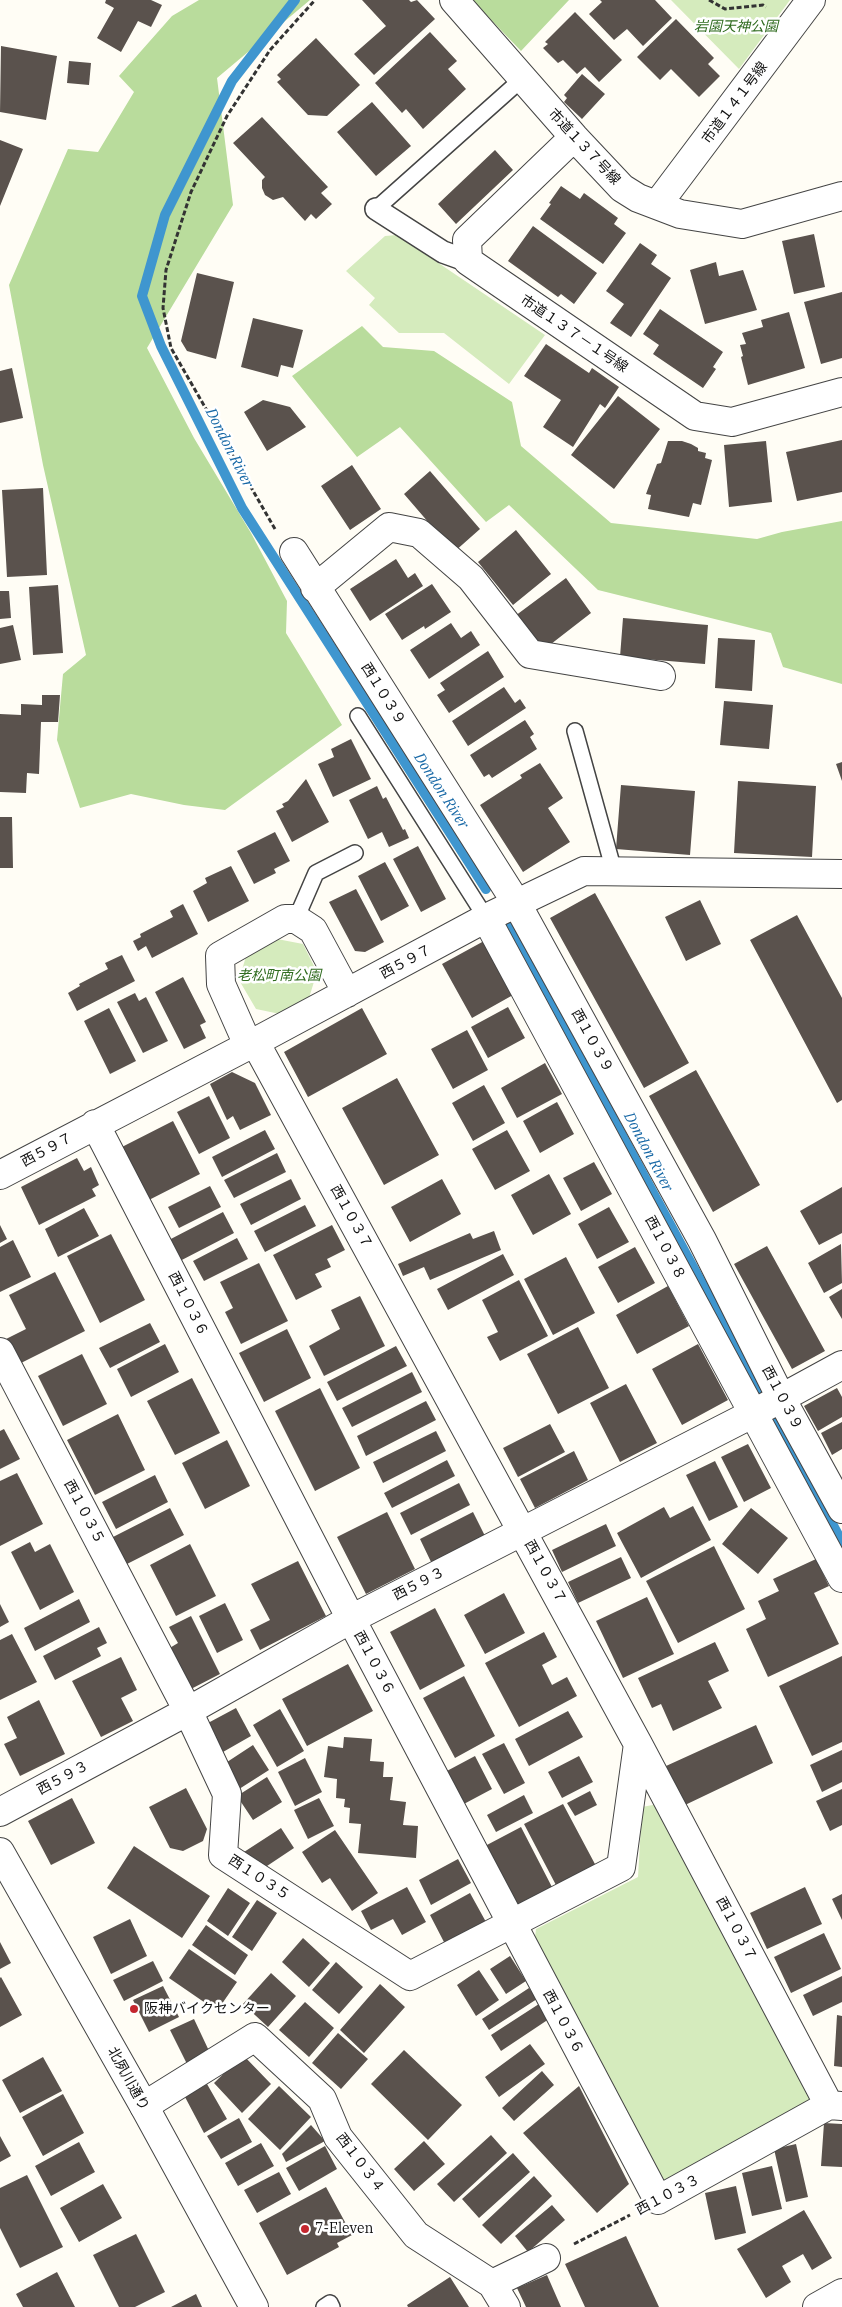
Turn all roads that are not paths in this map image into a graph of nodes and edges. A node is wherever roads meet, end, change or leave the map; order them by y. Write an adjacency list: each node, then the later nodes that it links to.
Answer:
1 (454, 0): 3 (street, 市道１３７号線)
2 (811, 0): 6 (street, 市道１４１号線)
3 (523, 78): 4 (street, 市道１３７号線); 7 (lane)
4 (574, 136): 6 (street, 市道１３７号線); 8 (street)
5 (842, 196): 6 (street, 市道１３７号線)
6 (657, 205)
7 (376, 209): 8 (street)
8 (468, 261): 9 (street, 市道１３７－１号線)
9 (842, 392)
10 (294, 552): 11 (street, 西１０３９)
11 (316, 588): 12 (street); 18 (street, 西１０３９)
12 (661, 676)
13 (358, 716): 19 (lane)
14 (575, 731): 16 (lane)
15 (355, 853): 20 (lane)
16 (614, 872): 17 (street, 西５９７); 18 (street, 西５９７)
17 (842, 874)
18 (516, 904): 19 (street, 西５９７); 27 (street, 西１０３９)
19 (486, 918): 21 (street, 西５９７); 28 (street, 西１０３８)
20 (296, 919): 21 (street); 22 (street, 西１０３７)
21 (347, 993): 22 (street, 西５９７)
22 (252, 1044): 23 (street, 西５９７); 30 (street, 西１０３７)
23 (95, 1124): 24 (street, 西５９７); 32 (street, 西１０３６)
24 (0, 1175)
25 (0, 1352): 33 (street, 西１０３５)
26 (842, 1365): 27 (street, 西５９３)
27 (781, 1398): 28 (street, 西５９３); 29 (street, 西１０３９)
28 (754, 1412): 30 (street, 西５９３); 31 (street, 西１０３８)
29 (842, 1509)
30 (522, 1530): 32 (street, 西５９３); 34 (street, 西１０３７)
31 (842, 1578)
32 (351, 1619): 33 (street, 西５９３); 37 (street, 西１０３６)
33 (188, 1711): 35 (street, 西５９３); 37 (street, 西１０３５)
34 (638, 1744): 37 (street, 西１０３５); 39 (street, 西１０３７)
35 (0, 1812)
36 (0, 1852): 38 (street, 北夙川通り)
37 (511, 1924): 40 (street, 西１０３６)
38 (144, 2106): 42 (street, 西１０３４); 44 (street, 北夙川通り)
39 (836, 2106): 40 (street, 西１０３３)
40 (658, 2200)
41 (546, 2258): 42 (street)
42 (492, 2284): 45 (street, 西１０３４)
43 (842, 2293): 46 (street)
44 (254, 2307)
45 (506, 2307)
46 (817, 2307)

